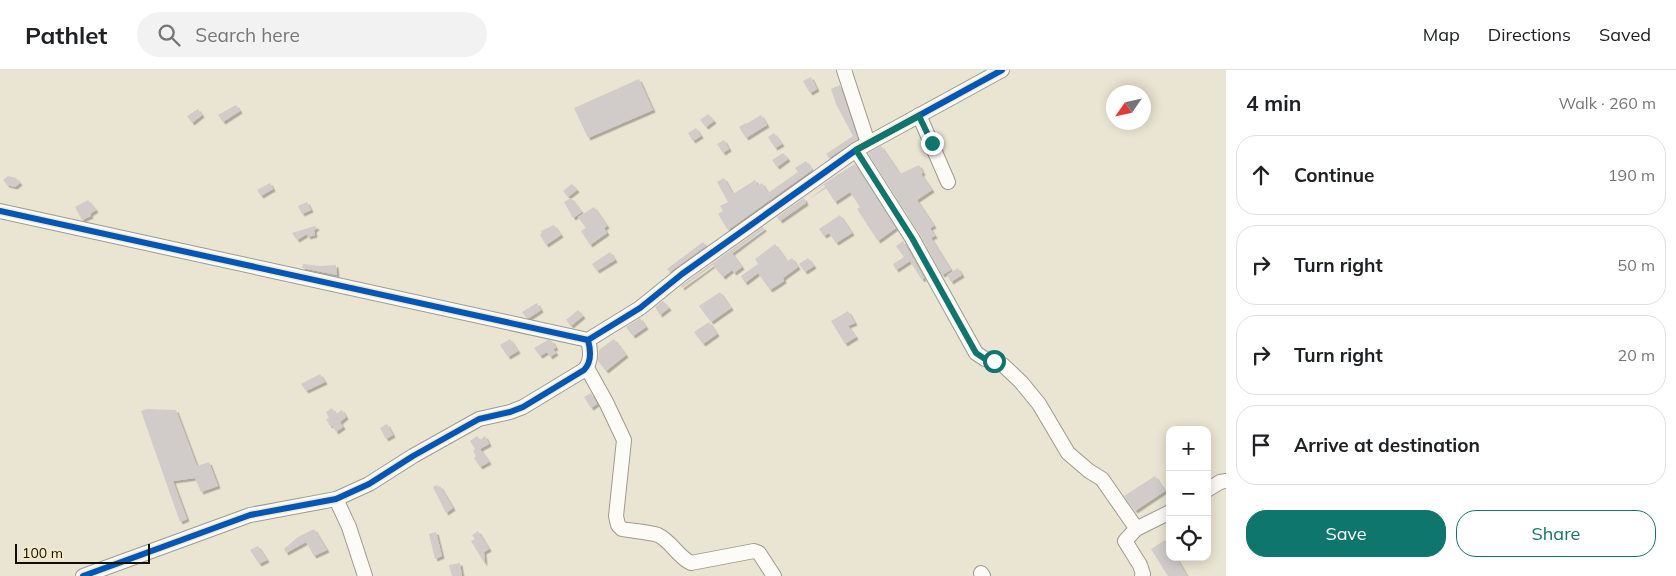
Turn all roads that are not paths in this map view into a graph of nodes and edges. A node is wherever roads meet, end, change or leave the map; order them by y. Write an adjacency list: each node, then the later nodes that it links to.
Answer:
1 (844, 70): 4 (street)
2 (1002, 70): 3 (street)
3 (919, 116): 4 (street); 5 (street)
4 (862, 147): 7 (street); 13 (street)
5 (948, 182)
6 (0, 211): 7 (street)
7 (588, 340): 8 (street)
8 (587, 368): 11 (street); 16 (street)
9 (1226, 481): 10 (street)
10 (1211, 488)
11 (336, 499): 14 (street); 15 (street)
12 (1166, 514): 13 (street)
13 (1136, 529): 17 (street)
14 (87, 575)
15 (365, 576)
16 (774, 576)
17 (1142, 576)

